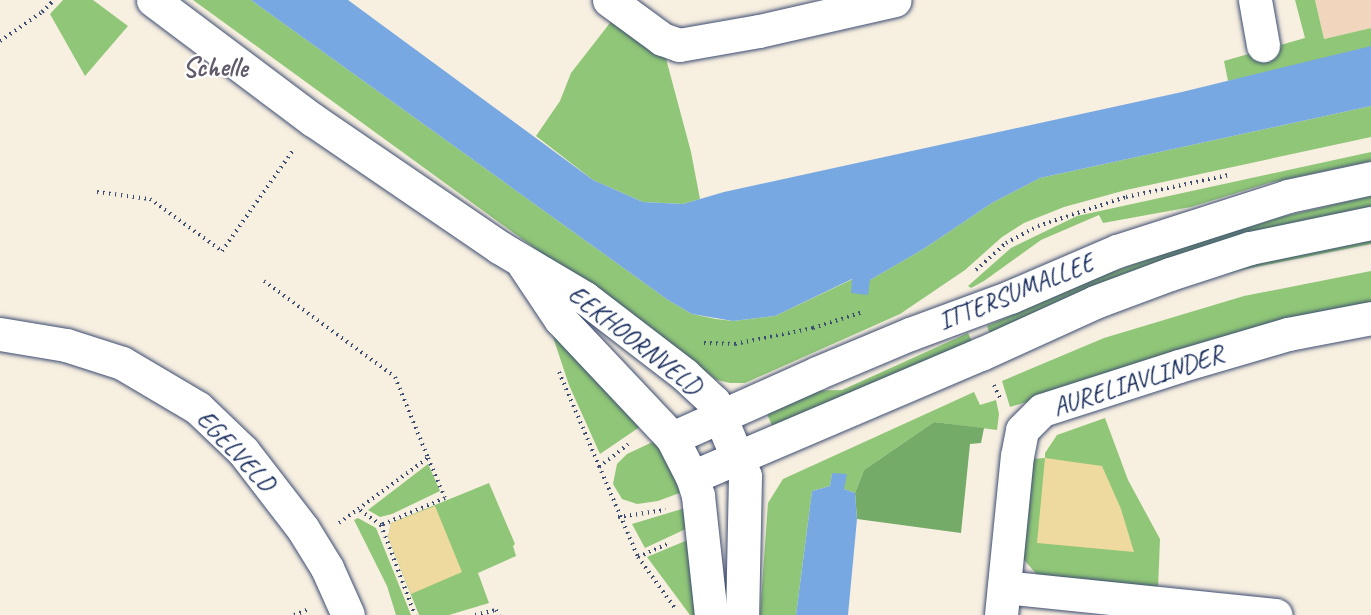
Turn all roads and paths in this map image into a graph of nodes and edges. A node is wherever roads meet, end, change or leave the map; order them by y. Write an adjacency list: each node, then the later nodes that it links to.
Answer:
1 (54, 0): 6 (path)
2 (153, 0): 8 (street, EEKHOORNVELD)
3 (609, 0): 4 (street)
4 (895, 0)
5 (1255, 0): 7 (street)
6 (0, 41)
7 (1263, 45)
8 (313, 120): 10 (path); 12 (street, EEKHOORNVELD)
9 (1371, 178): 20 (street, ITTERSUMALLEE)
10 (97, 192)
11 (1371, 223): 18 (street, ITTERSUMALLEE)
12 (521, 261): 17 (street, EEKHOORNVELD); 22 (street, EEKHOORNVELD)
13 (264, 281): 23 (path)
14 (870, 311): 17 (path)
15 (1371, 318): 21 (street, AURELIAVLINDER)
16 (0, 334): 29 (street, EGELVELD)
17 (644, 342): 20 (street, EEKHOORNVELD)
18 (981, 354): 21 (path); 24 (street, ITTERSUMALLEE)
19 (556, 364): 30 (path)
20 (720, 415): 22 (street, ITTERSUMALLEE); 24 (street, EEKHOORNVELD)
21 (1022, 430): 31 (street, AURELIAVLINDER)
22 (672, 438): 25 (street, EEKHOORNVELD)
23 (428, 458): 26 (path); 27 (path)
24 (740, 459): 25 (street, ITTERSUMALLEE); 38 (street, EEKHOORNVELD)
25 (692, 477): 28 (street, EEKHOORNVELD)
26 (358, 509): 27 (path); 29 (path)
27 (381, 525): 33 (path)
28 (700, 534): 30 (path); 37 (street, EEKHOORNVELD)
29 (312, 544): 32 (street, EGELVELD)
30 (638, 557): 36 (path)
31 (1003, 601): 39 (street)
32 (348, 615)
33 (415, 615)
34 (475, 615): 35 (path)
35 (499, 615)
36 (679, 615)
37 (711, 615)
38 (742, 615)
39 (1276, 615)

